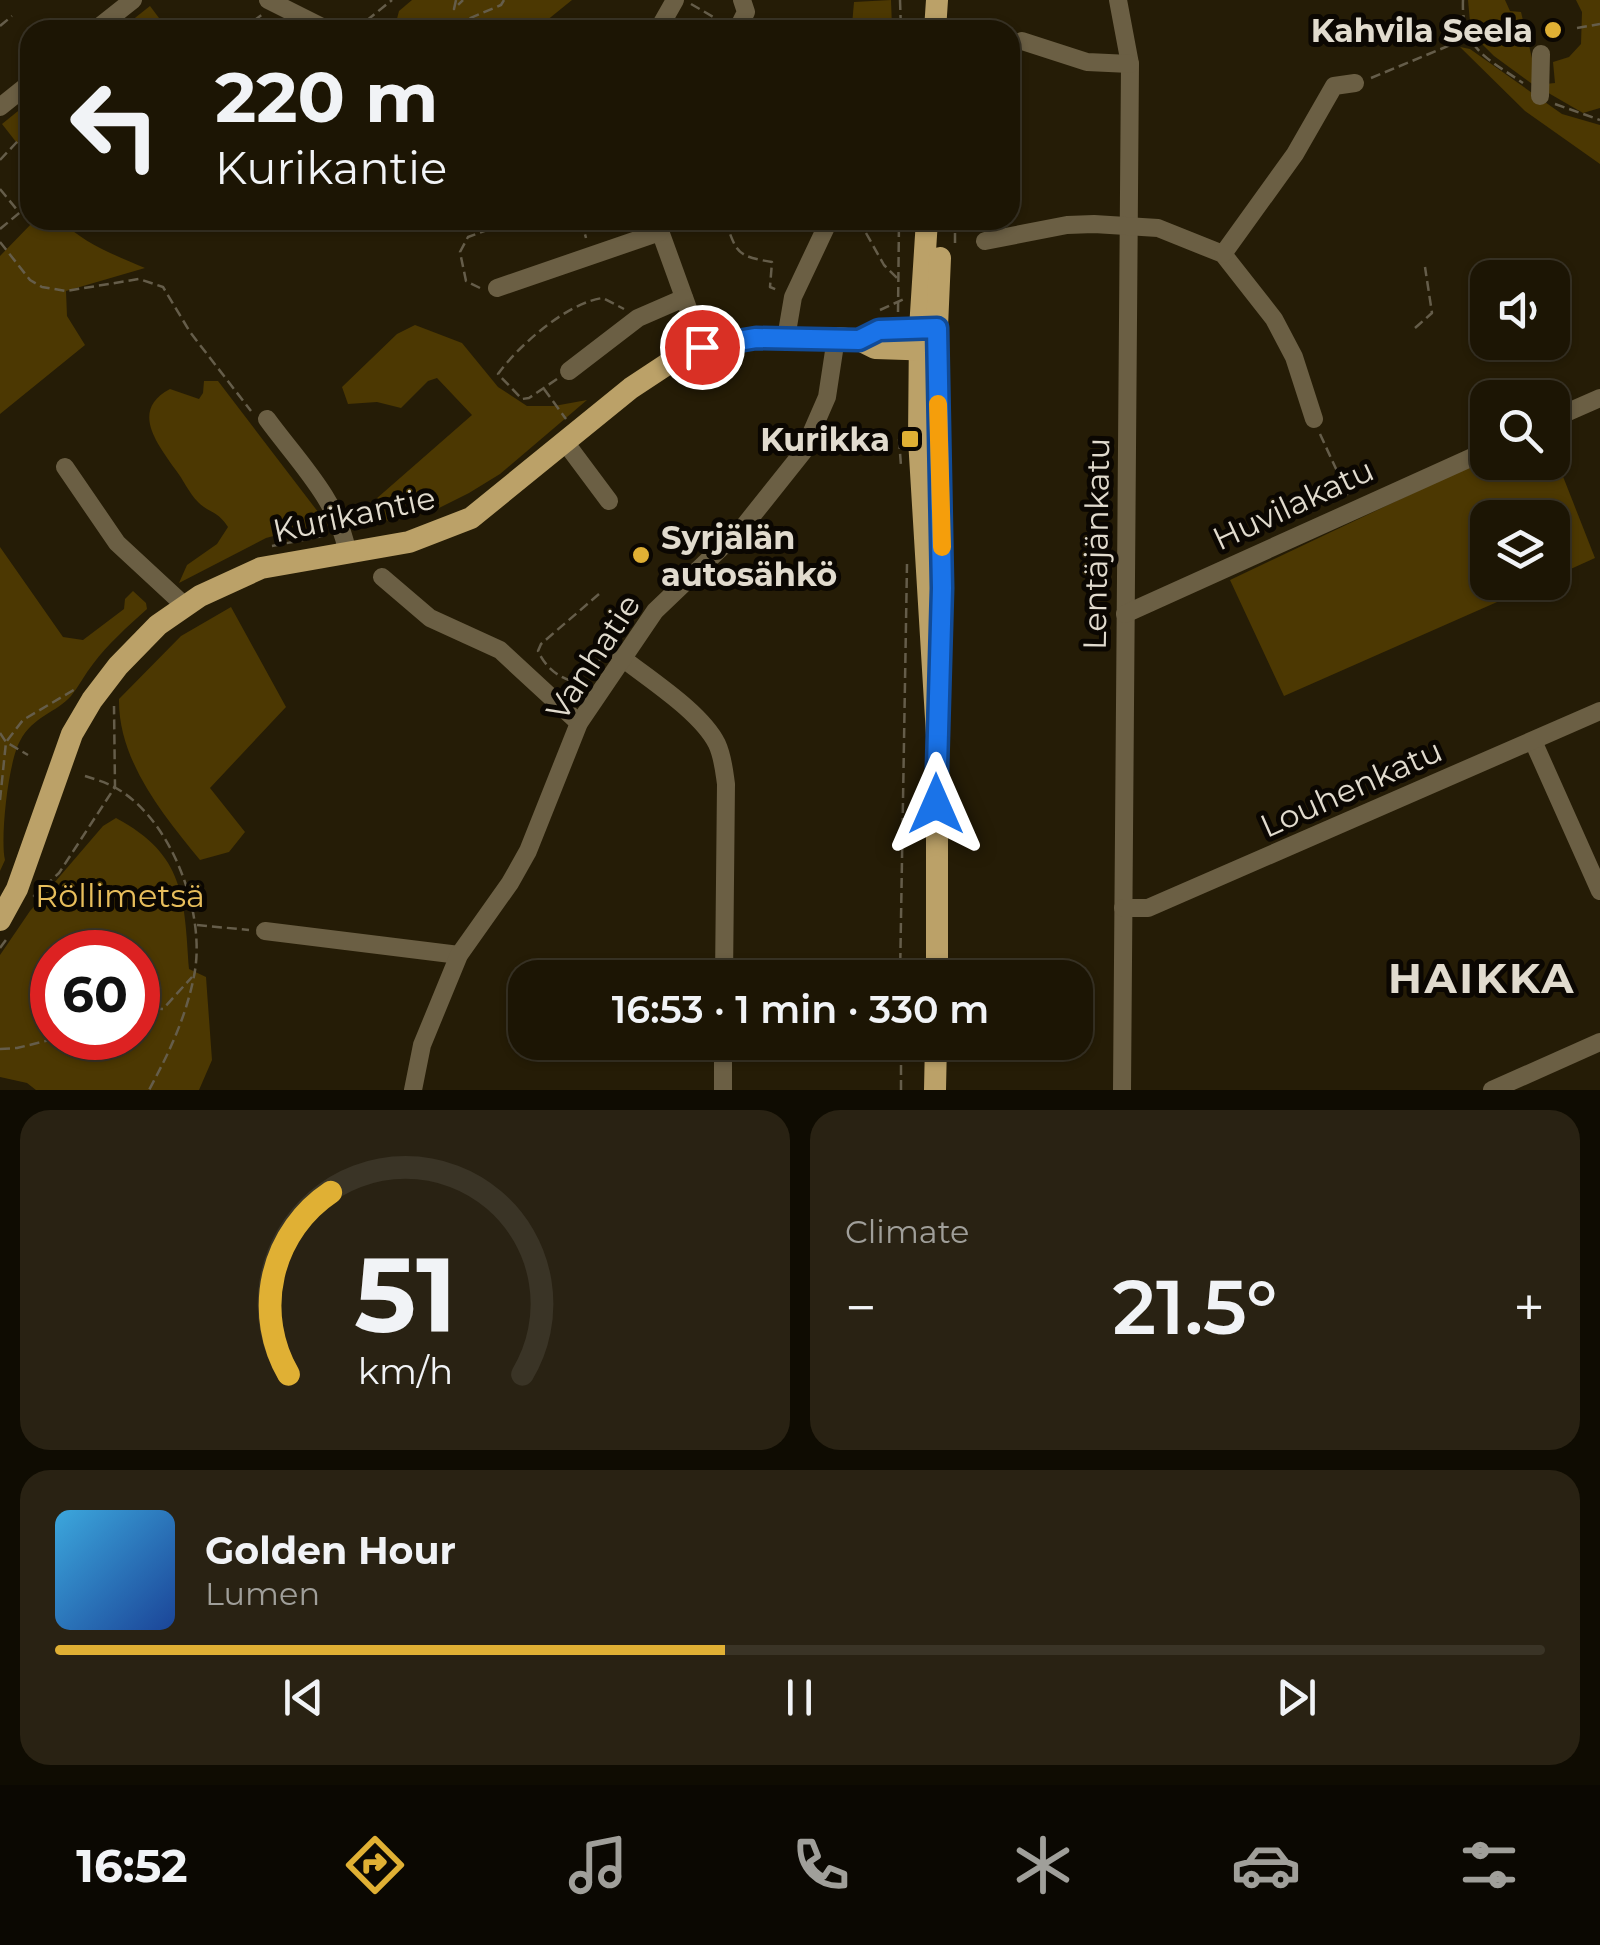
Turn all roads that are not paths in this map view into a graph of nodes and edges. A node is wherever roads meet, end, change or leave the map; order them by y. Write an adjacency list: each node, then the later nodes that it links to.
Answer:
1 (132, 0): 4 (street)
2 (1118, 0): 8 (street, Lentäjänkatu)
3 (272, 2): 5 (street)
4 (107, 20)
5 (308, 20)
6 (1022, 42): 8 (street)
7 (1541, 54): 11 (street)
8 (1130, 64): 13 (street, Lentäjänkatu)
9 (1354, 83): 20 (street)
10 (20, 91): 12 (street)
11 (1540, 96)
12 (0, 107)
13 (1128, 226): 19 (street); 20 (street); 39 (street, Lentäjänkatu)
14 (648, 230): 21 (street)
15 (659, 230): 22 (street)
16 (823, 230): 24 (street)
17 (927, 230): 23 (main road)
18 (939, 230): 23 (main road)
19 (985, 242)
20 (1223, 254): 31 (street)
21 (496, 288)
22 (684, 298): 26 (street); 27 (street)
23 (922, 337): 25 (main road, Kurikantie); 50 (main road)
24 (786, 338): 25 (main road, Kurikantie); 26 (main road, Kurikantie)
25 (847, 339): 40 (street, Vanhatie)
26 (702, 347): 32 (main road, Kurikantie)
27 (569, 371)
28 (1600, 398): 29 (street)
29 (1570, 411)
30 (266, 419): 36 (street)
31 (1314, 419)
32 (566, 431): 35 (street); 36 (main road, Kurikantie)
33 (1470, 458): 39 (street, Huvilakatu)
34 (65, 467): 38 (street)
35 (609, 501)
36 (347, 551): 38 (main road, Kurikantie)
37 (382, 577): 42 (street)
38 (185, 606): 46 (main road, Kurikantie)
39 (1124, 614): 45 (street, Lentäjänkatu)
40 (621, 658): 42 (street, Vanhatie); 49 (street)
41 (1600, 711): 43 (street, Louhenkatu)
42 (580, 723): 48 (street, Vanhatie)
43 (1534, 741): 44 (street); 45 (street, Louhenkatu)
44 (1600, 891)
45 (1123, 908): 57 (street, Lentäjänkatu)
46 (5, 927)
47 (265, 931): 48 (street)
48 (459, 955): 54 (street, Vanhatie)
49 (724, 960)
50 (937, 960)
51 (1600, 1042): 58 (street)
52 (724, 1060): 55 (street)
53 (936, 1060): 56 (main road)
54 (414, 1090)
55 (723, 1090)
56 (935, 1090)
57 (1122, 1090)
58 (1492, 1090)

